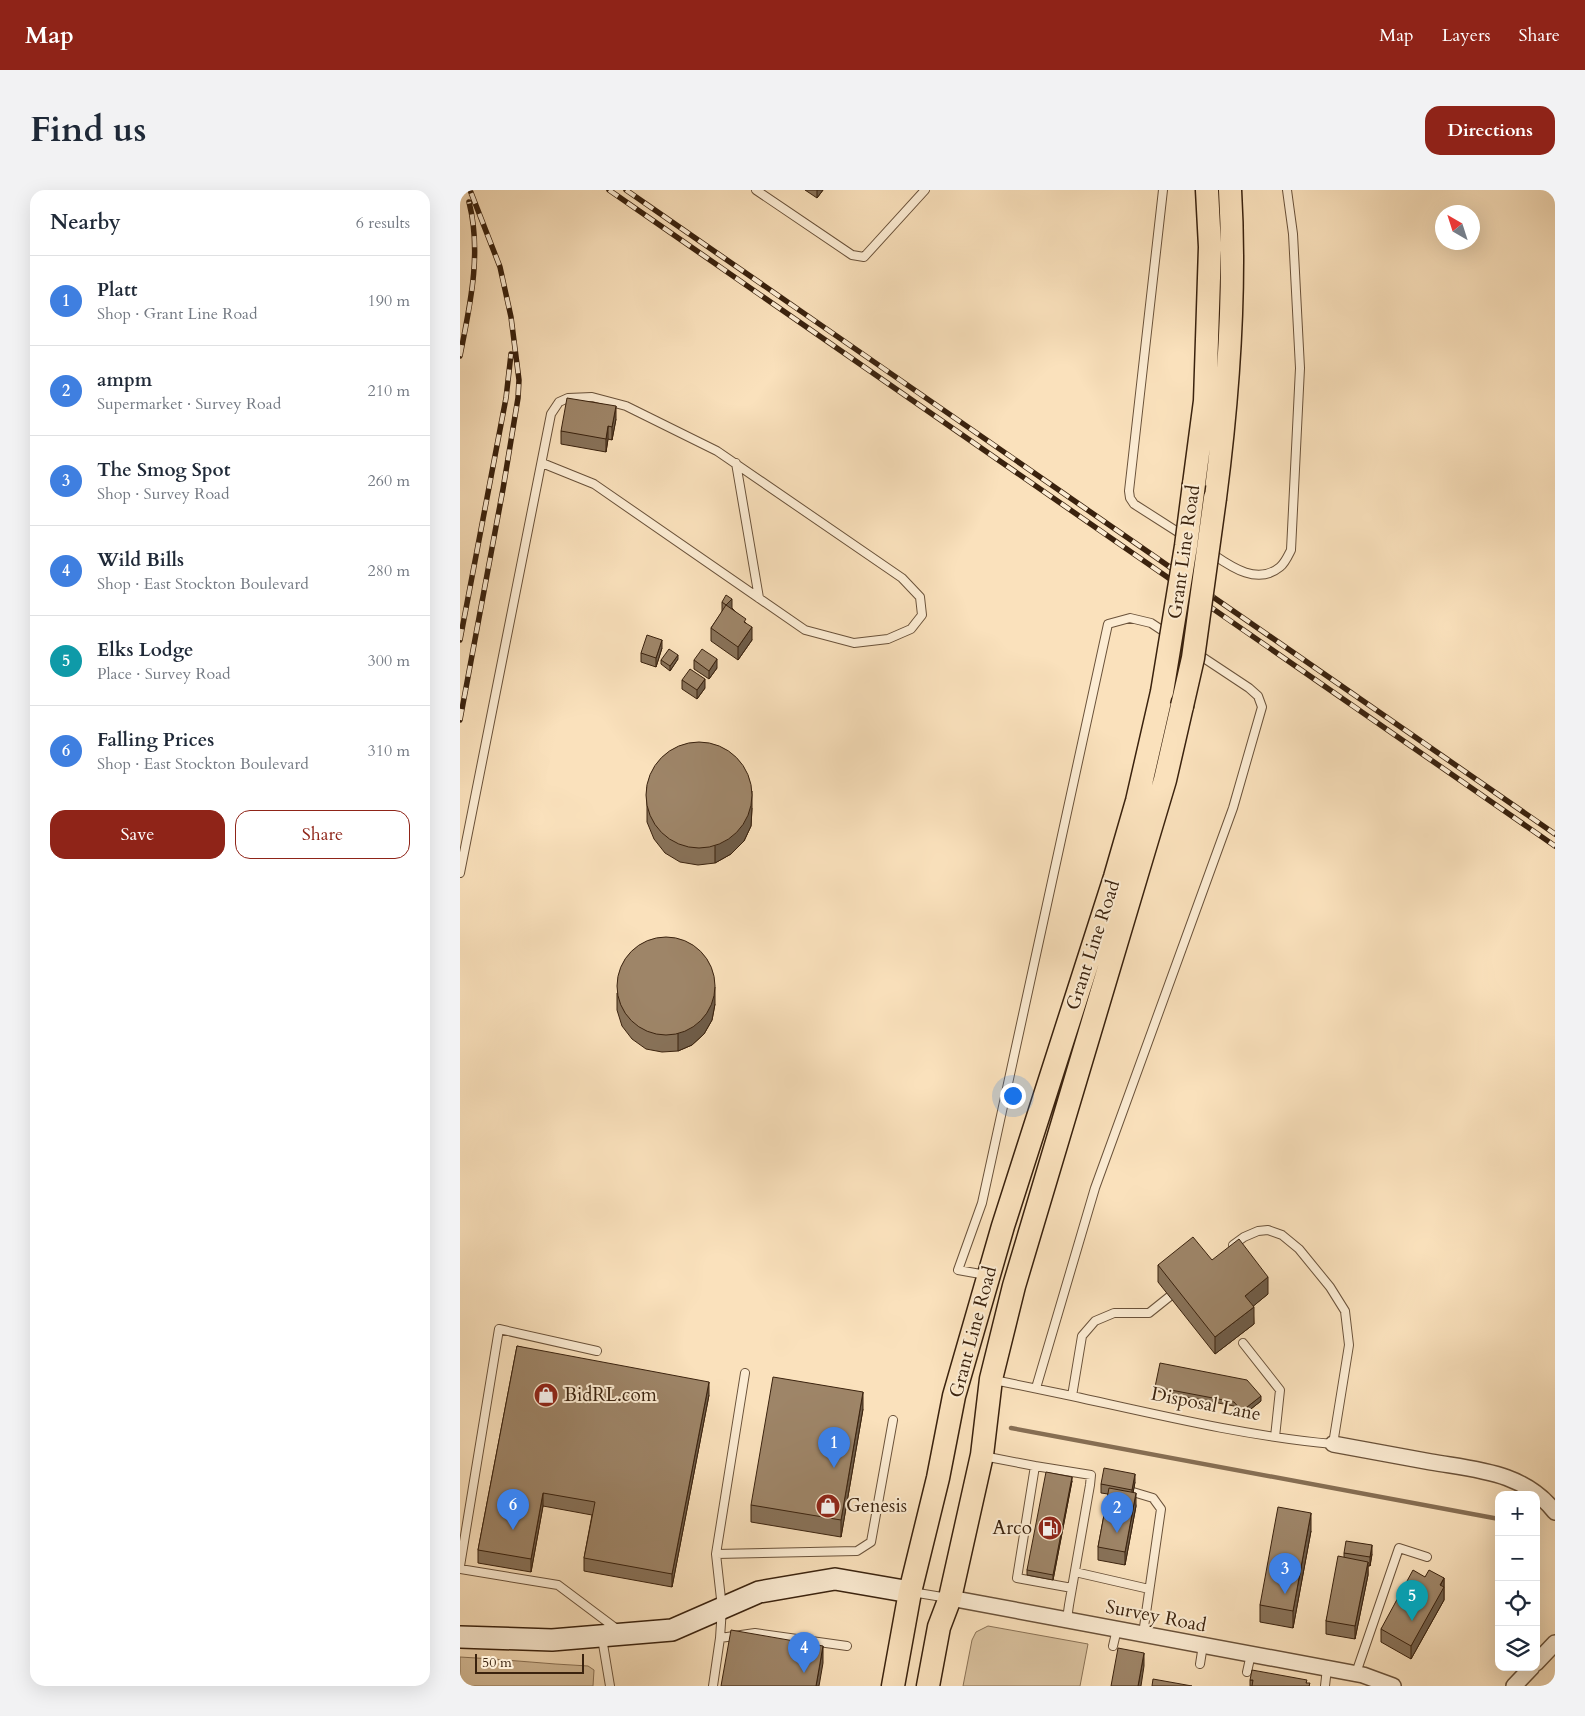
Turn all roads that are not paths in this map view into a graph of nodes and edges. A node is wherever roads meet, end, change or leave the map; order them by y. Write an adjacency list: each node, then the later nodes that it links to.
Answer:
1 (756, 190): 2 (lane)
2 (925, 190)
3 (1163, 190): 9 (lane)
4 (1207, 190): 14 (main road, Grant Line Road, bridge)
5 (1230, 190): 19 (main road, Grant Line Road, bridge)
6 (1288, 190): 10 (lane)
7 (542, 464): 8 (lane); 11 (lane); 12 (lane)
8 (736, 464): 11 (lane); 11 (lane)
9 (1195, 543)
10 (1203, 548)
11 (759, 598)
12 (460, 873)
13 (1228, 1249): 24 (lane)
14 (988, 1276): 20 (lane); 36 (main road, Grant Line Road)
15 (1168, 1297): 21 (lane)
16 (1243, 1343): 23 (lane)
17 (597, 1351): 31 (lane)
18 (745, 1373): 29 (lane)
19 (991, 1379): 20 (lane, Disposal Lane); 25 (main road, Grant Line Road)
20 (1036, 1388): 21 (lane, Disposal Lane)
21 (1072, 1396): 23 (lane, Disposal Lane)
22 (893, 1420): 29 (lane)
23 (1276, 1437): 24 (lane, Disposal Lane)
24 (1333, 1444): 28 (street, Disposal Lane)
25 (982, 1456): 26 (lane); 37 (main road, Grant Line Road)
26 (1035, 1466): 33 (lane); 34 (lane)
27 (1133, 1492): 35 (lane)
28 (1555, 1512)
29 (716, 1554): 38 (lane)
30 (1427, 1557): 56 (lane)
31 (460, 1566)
32 (460, 1570): 41 (lane)
33 (1075, 1572): 34 (lane); 35 (lane)
34 (1072, 1588): 39 (lane)
35 (1149, 1589): 42 (lane)
36 (910, 1592): 37 (lane, Survey Road); 38 (main road); 60 (main road, Grant Line Road)
37 (950, 1598): 39 (street, Survey Road); 61 (main road, Grant Line Road)
38 (722, 1608): 41 (main road); 45 (lane)
39 (1067, 1619): 40 (street, Survey Road)
40 (1117, 1629): 42 (street, Survey Road); 49 (lane)
41 (623, 1634): 43 (main road)
42 (1143, 1634): 47 (street, Survey Road)
43 (602, 1636): 44 (main road); 58 (lane)
44 (460, 1637)
45 (720, 1638): 48 (lane); 59 (lane)
46 (1555, 1643): 51 (street)
47 (1203, 1645): 50 (street, Survey Road); 52 (lane)
48 (847, 1646)
49 (1113, 1646)
50 (1251, 1654): 53 (street, Survey Road); 55 (lane)
51 (1540, 1659)
52 (1200, 1664)
53 (1327, 1668): 56 (street, Survey Road); 62 (lane)
54 (1528, 1671): 64 (street)
55 (1247, 1672)
56 (1356, 1673): 57 (street, Survey Road)
57 (1375, 1682): 63 (street, Survey Road)
58 (610, 1686)
59 (713, 1686)
60 (893, 1686)
61 (928, 1686)
62 (1325, 1686)
63 (1393, 1686)
64 (1514, 1686)

